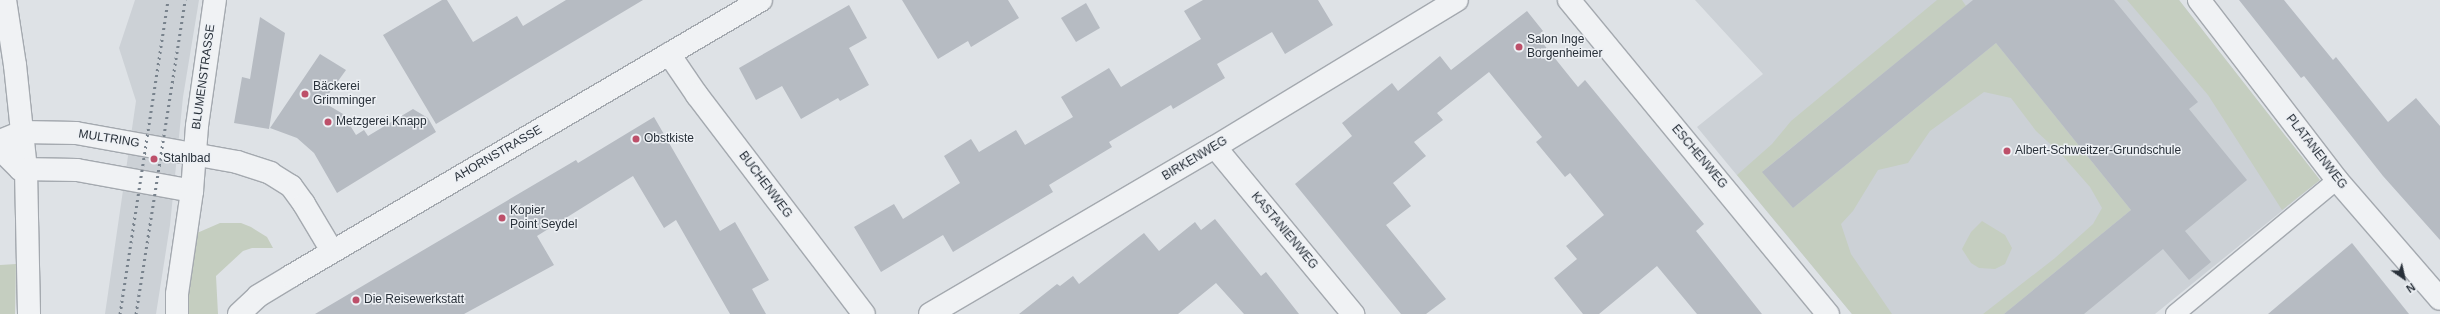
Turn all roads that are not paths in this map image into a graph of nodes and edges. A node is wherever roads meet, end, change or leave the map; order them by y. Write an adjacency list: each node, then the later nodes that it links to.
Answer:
1 (5, 0): 8 (street)
2 (215, 0): 12 (street, BLUMENSTRASSE)
3 (761, 0): 7 (street, AHORNSTRASSE)
4 (1457, 0): 10 (street, BIRKENWEG)
5 (1569, 0): 24 (street, ESCHENWEG)
6 (2199, 0): 14 (street, PLATANENWEG)
7 (669, 54): 16 (street, AHORNSTRASSE); 21 (street, BUCHENWEG)
8 (22, 132): 9 (street, MULTRING); 12 (street, MULTRING); 13 (street)
9 (0, 141)
10 (1215, 147): 22 (street, BIRKENWEG); 23 (street, KASTANIENWEG)
11 (0, 150): 13 (street)
12 (195, 154): 15 (street, BLUMENSTRASSE); 16 (street, MULTRING)
13 (26, 170): 15 (street); 18 (street)
14 (2337, 180): 17 (street, PLATANENWEG); 25 (lane)
15 (192, 192): 19 (street, BLUMENSTRASSE)
16 (332, 252): 20 (street, AHORNSTRASSE)
17 (2440, 299)
18 (29, 314)
19 (177, 314)
20 (239, 314)
21 (864, 314)
22 (930, 314)
23 (1353, 314)
24 (1828, 314)
25 (2175, 314)

